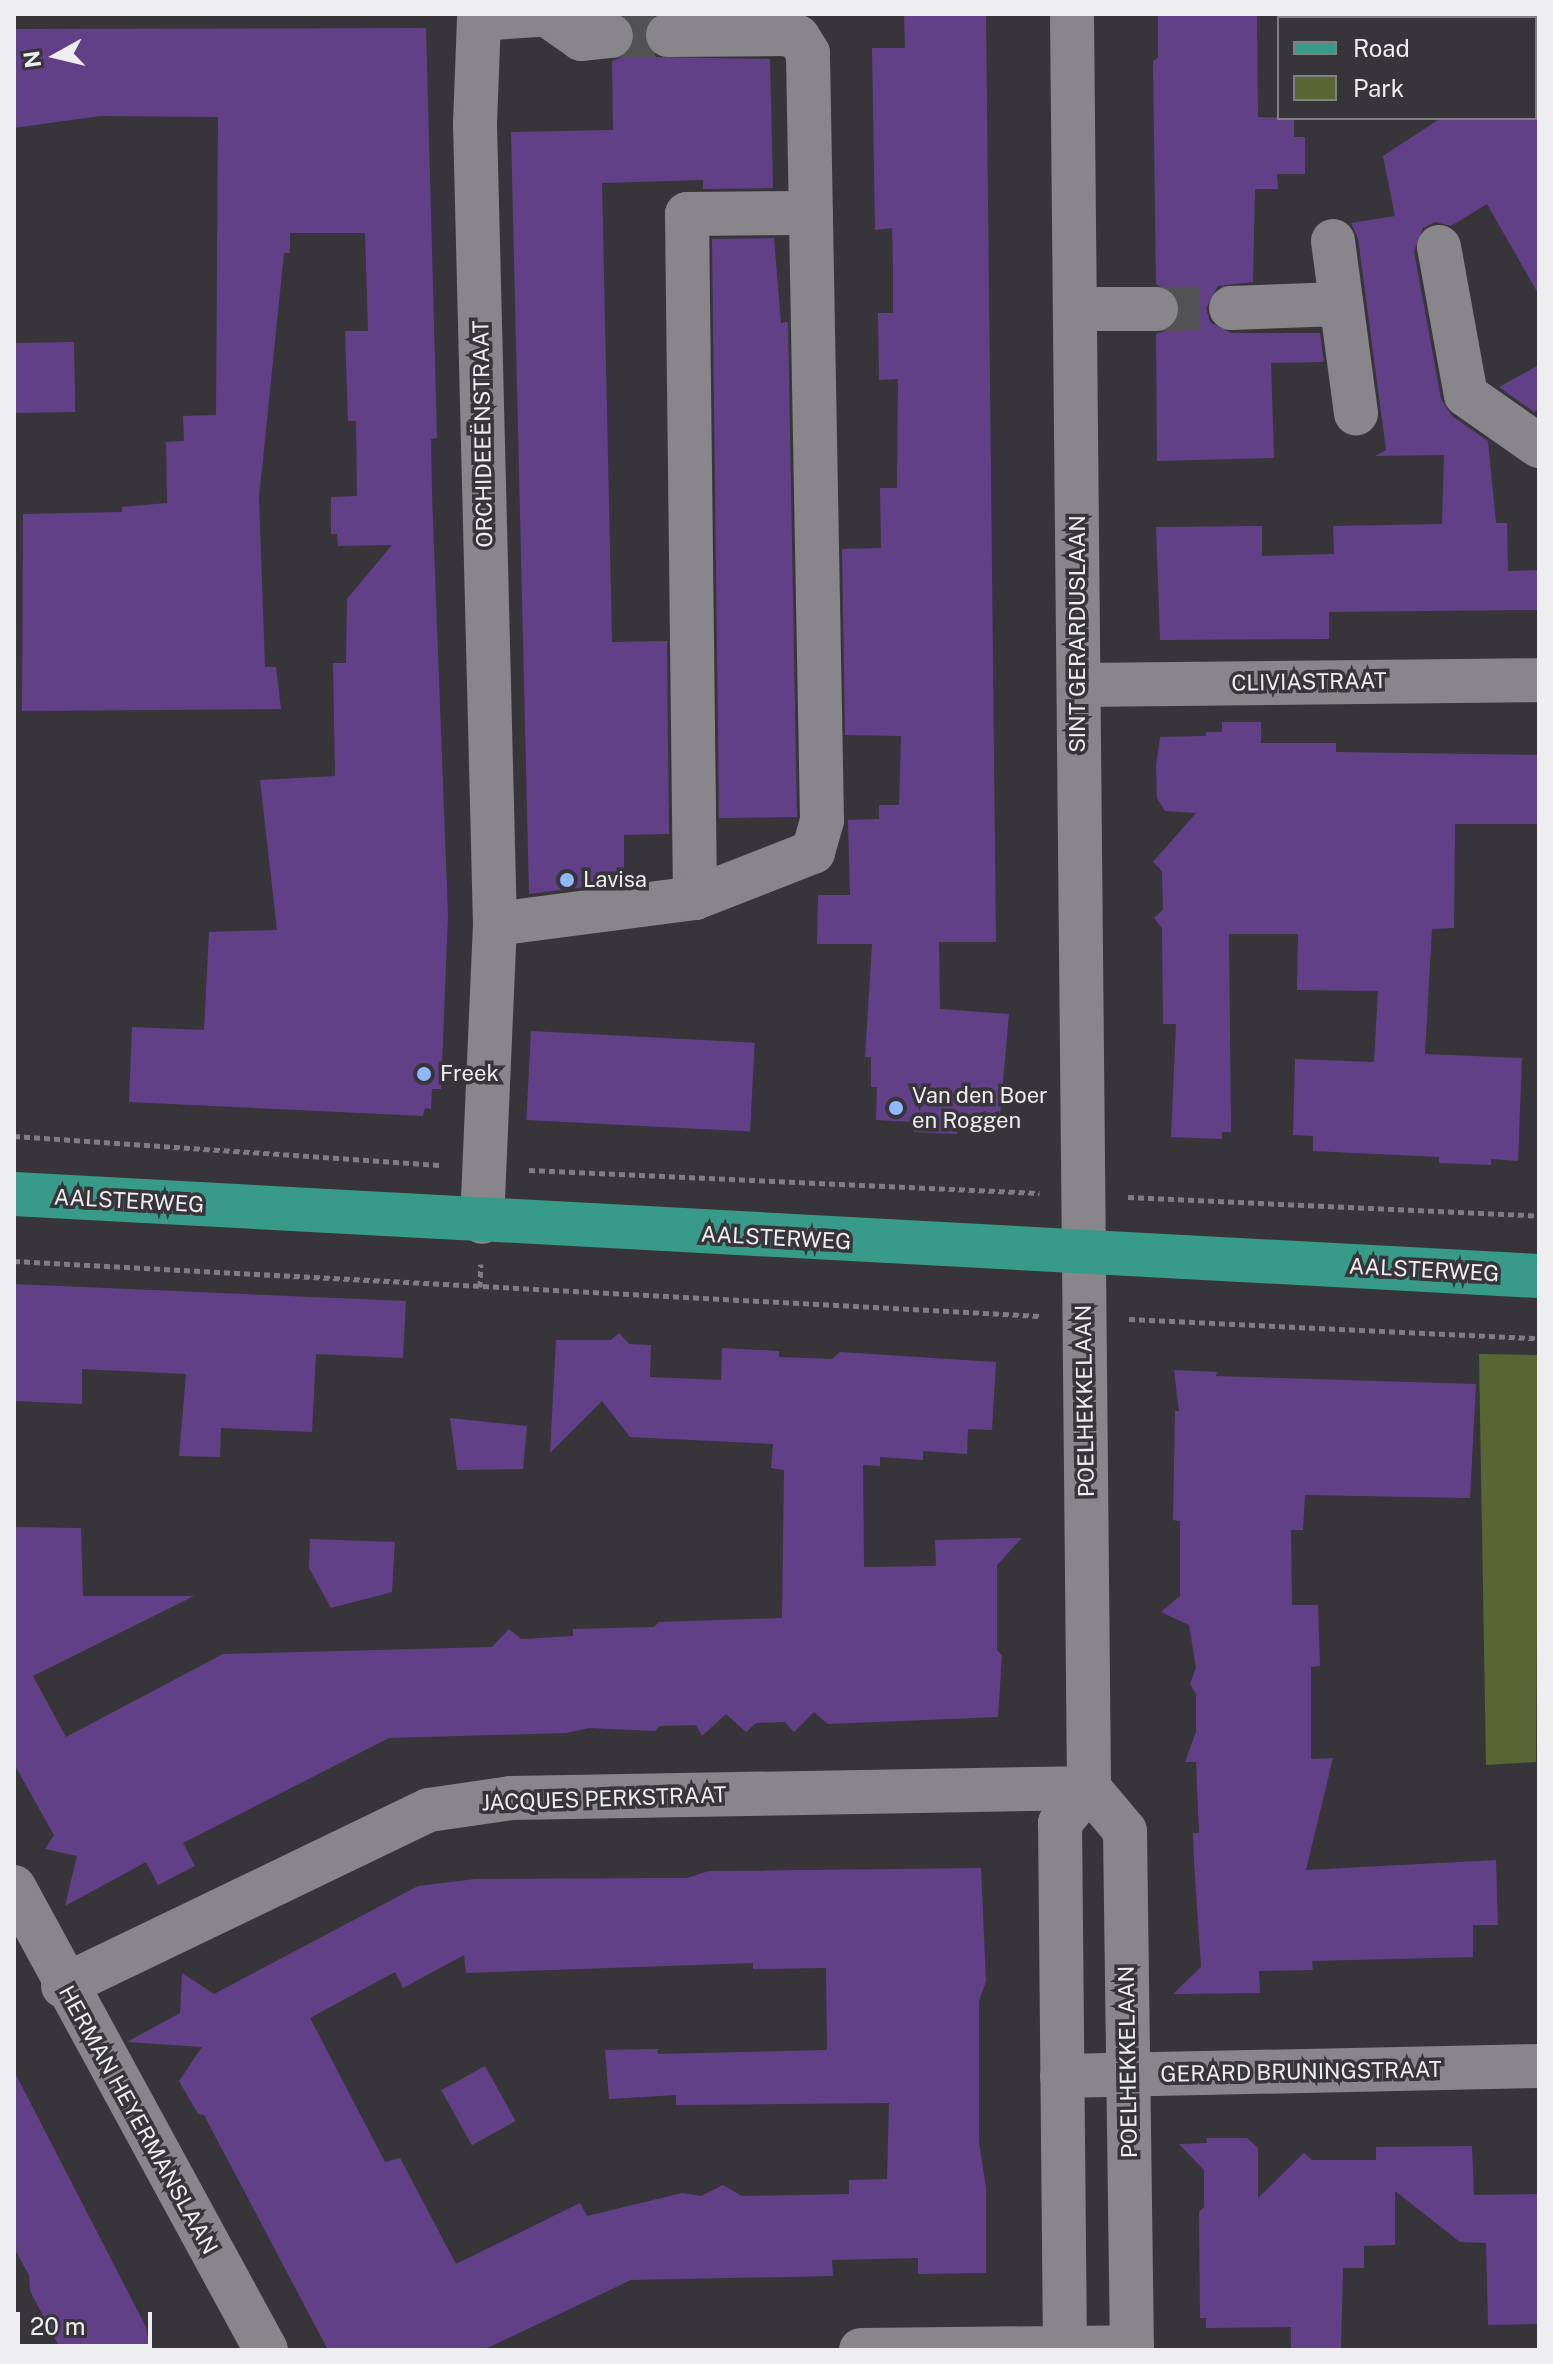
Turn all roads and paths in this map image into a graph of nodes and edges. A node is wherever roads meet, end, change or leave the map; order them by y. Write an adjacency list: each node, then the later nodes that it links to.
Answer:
1 (1072, 14): 11 (street, SINT GERARDUSLAAN)
2 (477, 16): 3 (street, ORCHIDEEËNSTRAAT); 18 (street, ORCHIDEEËNSTRAAT)
3 (550, 16): 5 (street)
4 (668, 35): 6 (street)
5 (611, 36)
6 (811, 213): 17 (street); 17 (street)
7 (1333, 241): 9 (street)
8 (1439, 247): 14 (street)
9 (1340, 304): 10 (street); 13 (street)
10 (1231, 308)
11 (1076, 309): 12 (street); 16 (street, SINT GERARDUSLAAN)
12 (1156, 309)
13 (1356, 413)
14 (1539, 446)
15 (1539, 680): 16 (street, CLIVIASTRAAT)
16 (1079, 685): 22 (street, SINT GERARDUSLAAN)
17 (695, 898): 18 (street)
18 (495, 924): 20 (street, ORCHIDEEËNSTRAAT)
19 (14, 1136): 20 (path)
20 (484, 1168): 22 (path); 24 (street, ORCHIDEEËNSTRAAT)
21 (14, 1194): 24 (main road, AALSTERWEG)
22 (1082, 1195): 23 (path); 25 (street, SINT GERARDUSLAAN)
23 (1539, 1216)
24 (482, 1222): 25 (main road, AALSTERWEG)
25 (1083, 1254): 27 (main road, AALSTERWEG); 28 (street, POELHEKKELAAN)
26 (14, 1261): 28 (path)
27 (1539, 1276)
28 (1083, 1317): 29 (path); 30 (street, POELHEKKELAAN)
29 (1539, 1338)
30 (1089, 1788): 32 (street, JACQUES PERKSTRAAT); 34 (street); 35 (street, POELHEKKELAAN)
31 (14, 1887): 32 (street, HERMAN HEYERMANSLAAN)
32 (63, 1986): 38 (street, HERMAN HEYERMANSLAAN)
33 (1539, 2066): 35 (street, GERARD BRUNINGSTRAAT)
34 (1062, 2076): 35 (street, GERARD BRUNINGSTRAAT); 37 (street)
35 (1128, 2076): 36 (street, POELHEKKELAAN)
36 (1132, 2348): 37 (street)
37 (1065, 2349): 39 (street)
38 (266, 2350)
39 (861, 2350)

